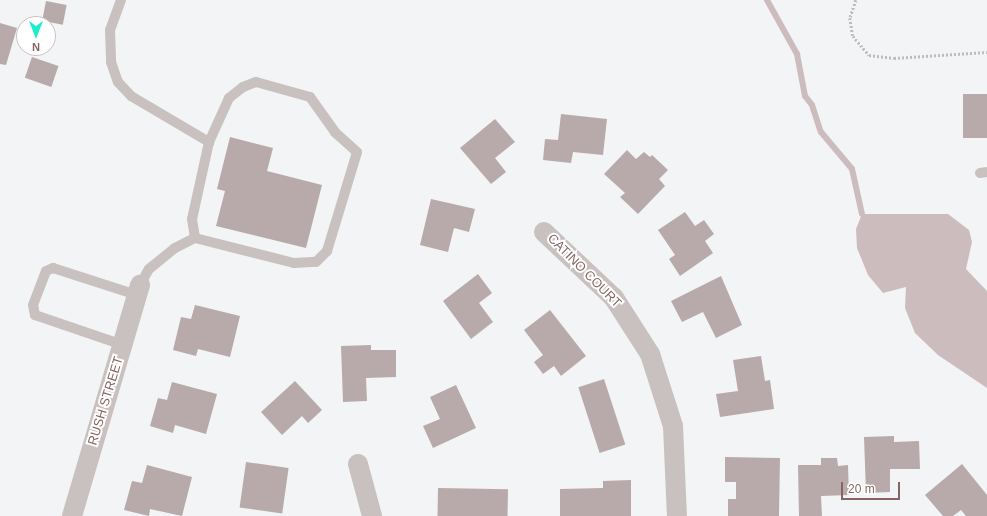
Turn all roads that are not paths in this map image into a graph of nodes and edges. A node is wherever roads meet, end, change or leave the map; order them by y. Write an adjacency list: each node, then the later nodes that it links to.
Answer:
1 (121, 0): 2 (lane)
2 (209, 142): 4 (lane); 4 (lane)
3 (544, 232): 10 (street, CATINO COURT)
4 (195, 238): 5 (lane)
5 (138, 290): 6 (street, RUSH STREET); 6 (lane)
6 (123, 345): 8 (street, RUSH STREET)
7 (358, 464): 9 (street)
8 (72, 516)
9 (372, 516)
10 (677, 516)

